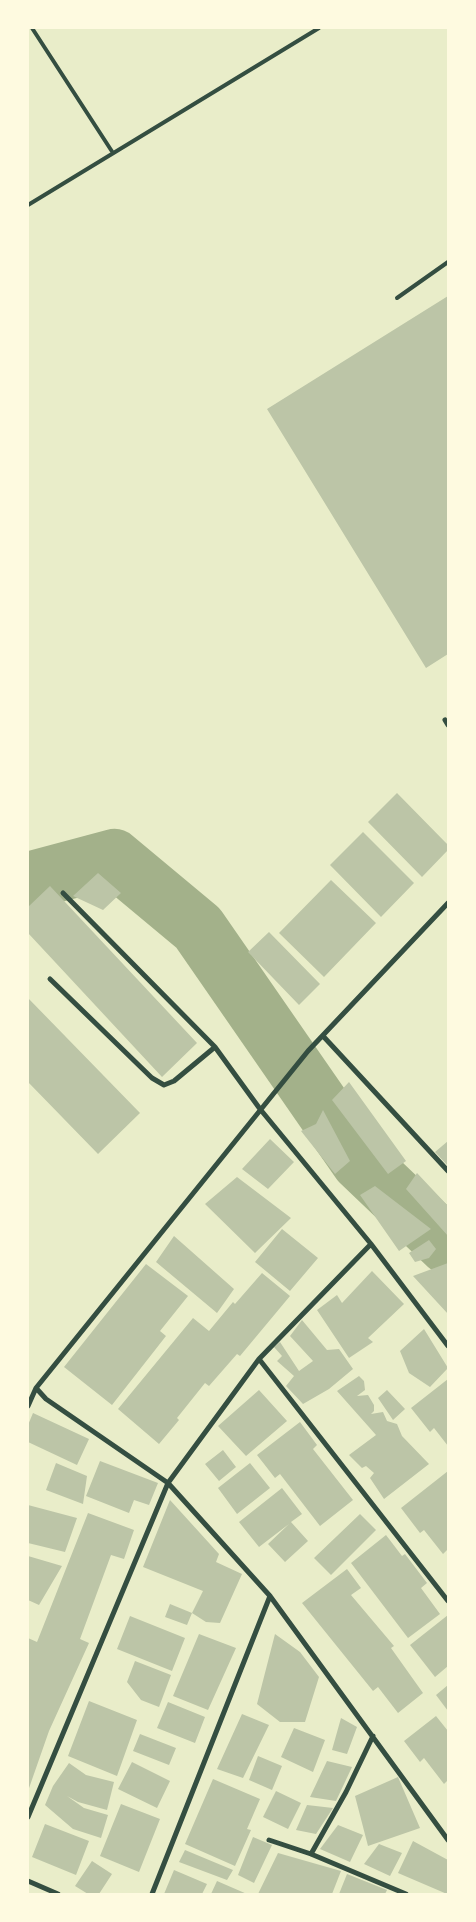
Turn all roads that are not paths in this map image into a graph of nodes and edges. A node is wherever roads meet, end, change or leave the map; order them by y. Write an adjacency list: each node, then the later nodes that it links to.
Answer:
1 (32, 28): 3 (lane)
2 (319, 28): 3 (lane)
3 (113, 153): 4 (lane)
4 (28, 205)
5 (448, 262): 6 (lane)
6 (397, 298)
7 (63, 893): 11 (street)
8 (448, 904): 10 (street)
9 (50, 979): 11 (street)
10 (323, 1036): 12 (street); 13 (street)
11 (216, 1047): 12 (street)
12 (260, 1109): 14 (street); 17 (street)
13 (448, 1171)
14 (371, 1244): 15 (street); 16 (street)
15 (448, 1346)
16 (259, 1359): 19 (street); 21 (street)
17 (36, 1388): 18 (street); 19 (street)
18 (28, 1406)
19 (168, 1483): 20 (street); 23 (street)
20 (270, 1596): 22 (street); 29 (street)
21 (448, 1601)
22 (372, 1736): 25 (street); 26 (street)
23 (28, 1817)
24 (269, 1840): 26 (street)
25 (448, 1840)
26 (311, 1854): 30 (street)
27 (28, 1881): 28 (street)
28 (58, 1894)
29 (152, 1894)
30 (406, 1894)

